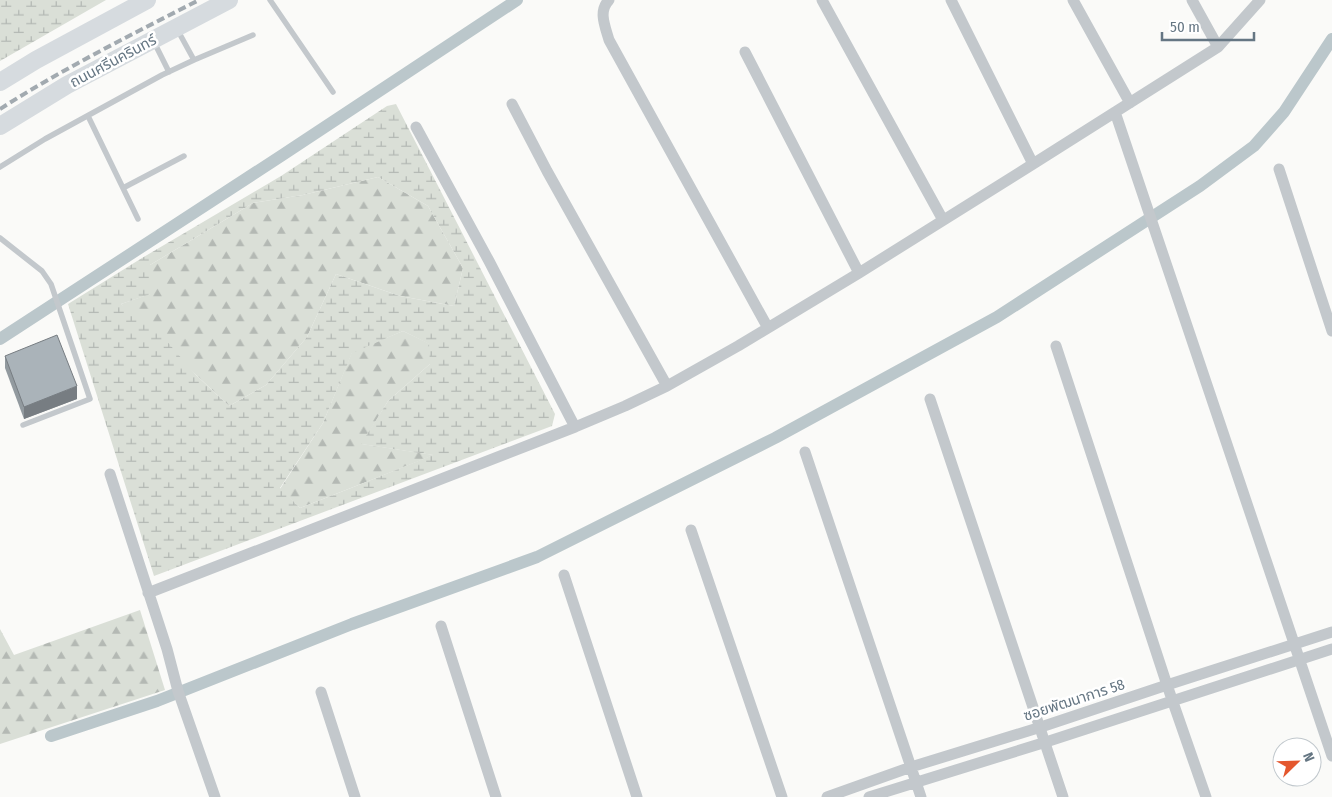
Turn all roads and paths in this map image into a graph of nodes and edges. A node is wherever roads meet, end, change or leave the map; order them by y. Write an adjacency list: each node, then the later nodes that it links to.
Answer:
1 (147, 0): 17 (main road)
2 (229, 0): 10 (main road, ถนนศรีนครินทร์)
3 (270, 0): 18 (lane)
4 (609, 0): 34 (street)
5 (822, 0): 31 (street)
6 (951, 0): 26 (street)
7 (1073, 0): 19 (street)
8 (1192, 0): 13 (street)
9 (1260, 0): 13 (street)
10 (176, 28): 12 (main road, ถนนศรีนครินทร์); 15 (lane)
11 (253, 35): 15 (lane)
12 (153, 40): 16 (lane); 23 (main road, ถนนศรีนครินทร์)
13 (1218, 46): 19 (street)
14 (744, 52): 33 (street)
15 (194, 60): 16 (lane)
16 (169, 72): 22 (lane)
17 (0, 82)
18 (333, 92)
19 (1130, 103): 21 (street)
20 (512, 104): 37 (street)
21 (1115, 112): 26 (street); 48 (street)
22 (88, 116): 27 (lane); 29 (lane)
23 (0, 126)
24 (416, 127): 40 (street)
25 (184, 156): 29 (lane)
26 (1033, 164): 31 (street)
27 (0, 167)
28 (1278, 169): 35 (street)
29 (123, 188): 30 (lane)
30 (138, 219)
31 (944, 220): 33 (street)
32 (0, 238): 39 (lane)
33 (859, 272): 34 (street)
34 (768, 328): 37 (street)
35 (1332, 331)
36 (1056, 346): 51 (street)
37 (667, 386): 40 (street)
38 (930, 399): 54 (street)
39 (23, 425)
40 (575, 427): 45 (street)
41 (805, 452): 57 (street)
42 (110, 474): 45 (street)
43 (691, 530): 63 (street)
44 (564, 575): 62 (street)
45 (148, 593): 59 (street)
46 (441, 626): 61 (street)
47 (1332, 632): 48 (street, ซอยพัฒนาการ 58)
48 (1294, 644): 50 (street); 51 (street, ซอยพัฒนาการ 58)
49 (1332, 649): 50 (street, ซอยพัฒนาการ 58)
50 (1300, 660): 53 (street, ซอยพัฒนาการ 58); 56 (street)
51 (1167, 685): 53 (street); 54 (street, ซอยพัฒนาการ 58)
52 (321, 692): 60 (street)
53 (1173, 702): 55 (street, ซอยพัฒนาการ 58); 68 (street)
54 (1041, 727): 55 (street); 57 (street, ซอยพัฒนาการ 58)
55 (1046, 742): 58 (street, ซอยพัฒนาการ 58); 67 (street)
56 (1332, 756)
57 (911, 767): 58 (street); 64 (street, ซอยพัฒนาการ 58)
58 (916, 782): 65 (street, ซอยพัฒนาการ 58); 66 (street)
59 (215, 797)
60 (355, 797)
61 (496, 797)
62 (637, 797)
63 (782, 797)
64 (826, 797)
65 (869, 797)
66 (921, 797)
67 (1064, 797)
68 (1206, 797)

